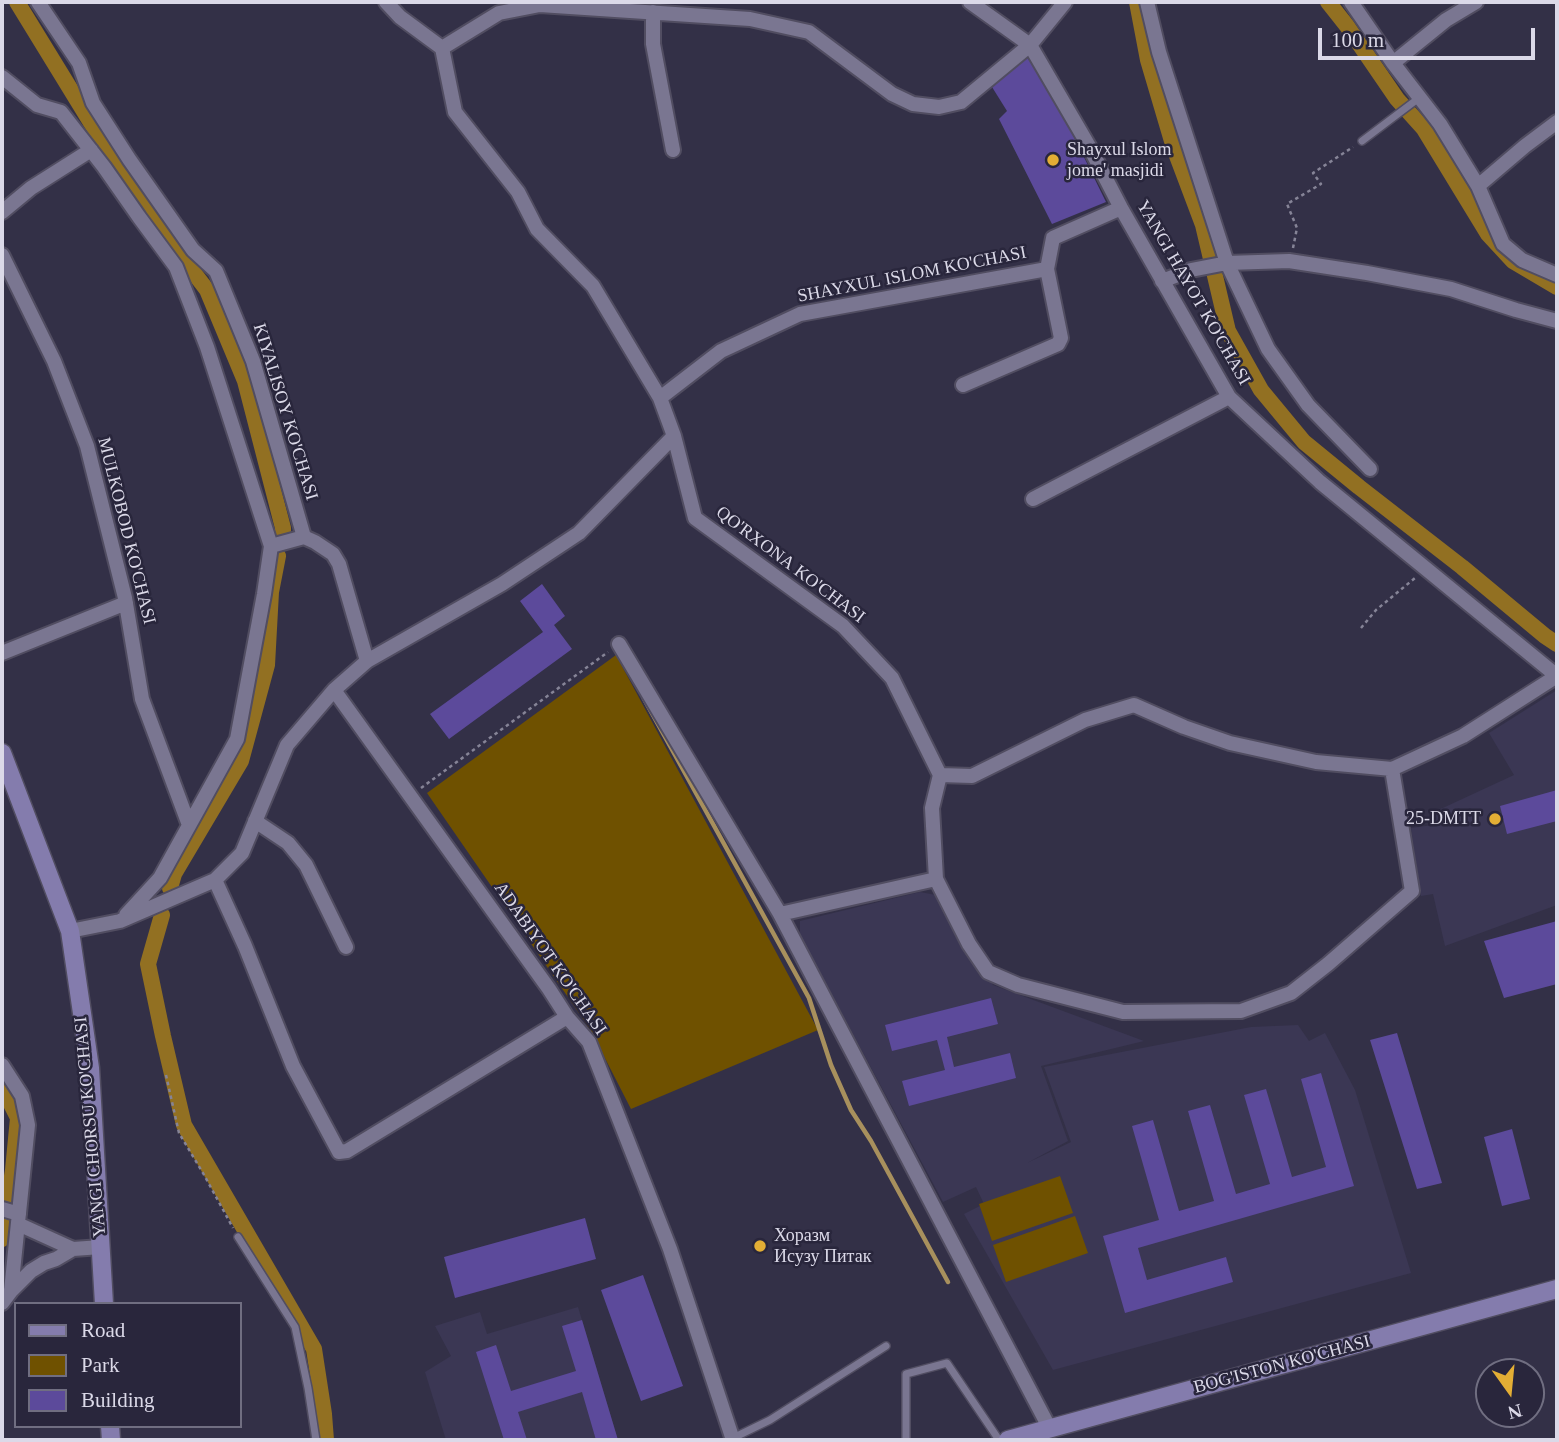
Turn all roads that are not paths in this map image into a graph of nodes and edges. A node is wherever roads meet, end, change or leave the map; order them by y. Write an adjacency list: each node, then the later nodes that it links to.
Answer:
1 (386, 2): 10 (street)
2 (405, 2): 10 (street)
3 (970, 2): 11 (street, YANGI HAYOT KO'CHASI)
4 (1065, 2): 11 (street)
5 (1147, 2): 24 (street)
6 (1351, 2): 13 (street)
7 (1476, 2): 13 (street)
8 (47, 8): 35 (street, KIYALISOY KO'CHASI)
9 (653, 12): 11 (street); 12 (street); 19 (street)
10 (400, 17): 12 (street)
11 (1030, 45): 21 (street, YANGI HAYOT KO'CHASI)
12 (442, 48): 31 (street, QO'RXONA KO'CHASI)
13 (1393, 63): 15 (street)
14 (2, 77): 18 (street)
15 (1420, 97): 17 (lane); 20 (street)
16 (1557, 122): 20 (street)
17 (1362, 141)
18 (91, 150): 22 (street); 36 (street)
19 (673, 150)
20 (1478, 186): 26 (street)
21 (1121, 208): 25 (street, SHAYXUL ISLOM KO'CHASI); 27 (street, YANGI HAYOT KO'CHASI)
22 (2, 212)
23 (2, 255): 37 (street, MULKOBOD KO'CHASI)
24 (1227, 263): 27 (street); 28 (street); 33 (street)
25 (1047, 269): 29 (street); 31 (street, SHAYXUL ISLOM KO'CHASI)
26 (1557, 275)
27 (1162, 281): 30 (street, YANGI HAYOT KO'CHASI)
28 (1557, 321)
29 (963, 385)
30 (1229, 397): 34 (street); 41 (street, YANGI HAYOT KO'CHASI)
31 (660, 398): 32 (street, QO'RXONA KO'CHASI)
32 (674, 436): 40 (street); 45 (street, QO'RXONA KO'CHASI)
33 (1370, 469)
34 (1033, 499)
35 (304, 537): 36 (street); 40 (street)
36 (271, 546): 47 (street)
37 (126, 603): 39 (street); 47 (street, MULKOBOD KO'CHASI)
38 (620, 644): 50 (street)
39 (2, 653)
40 (367, 661): 42 (street)
41 (1557, 676): 44 (street)
42 (334, 690): 46 (street); 54 (street, ADABIYOT KO'CHASI)
43 (2, 754): 52 (main road, YANGI CHORSU KO'CHASI)
44 (1392, 769): 45 (street); 48 (street)
45 (940, 775): 48 (street)
46 (255, 821): 49 (street); 53 (street)
47 (189, 825): 51 (street)
48 (936, 879): 50 (street)
49 (215, 880): 51 (street); 54 (street)
50 (780, 914): 65 (street)
51 (120, 921): 52 (street)
52 (70, 931): 59 (main road, YANGI CHORSU KO'CHASI)
53 (346, 947)
54 (567, 1017): 66 (street, ADABIYOT KO'CHASI)
55 (2, 1065): 57 (street)
56 (2, 1209): 57 (street)
57 (18, 1217): 60 (street); 62 (street)
58 (237, 1237): 67 (lane)
59 (101, 1247): 60 (street); 63 (main road, YANGI CHORSU KO'CHASI)
60 (73, 1249): 62 (street)
61 (1557, 1289): 65 (main road, BOG'ISTON KO'CHASI)
62 (6, 1297)
63 (104, 1302)
64 (886, 1346): 66 (lane)
65 (1050, 1429): 70 (main road, BOG'ISTON KO'CHASI)
66 (732, 1439)
67 (316, 1440)
68 (906, 1440): 69 (lane)
69 (999, 1440)
70 (1007, 1440)

